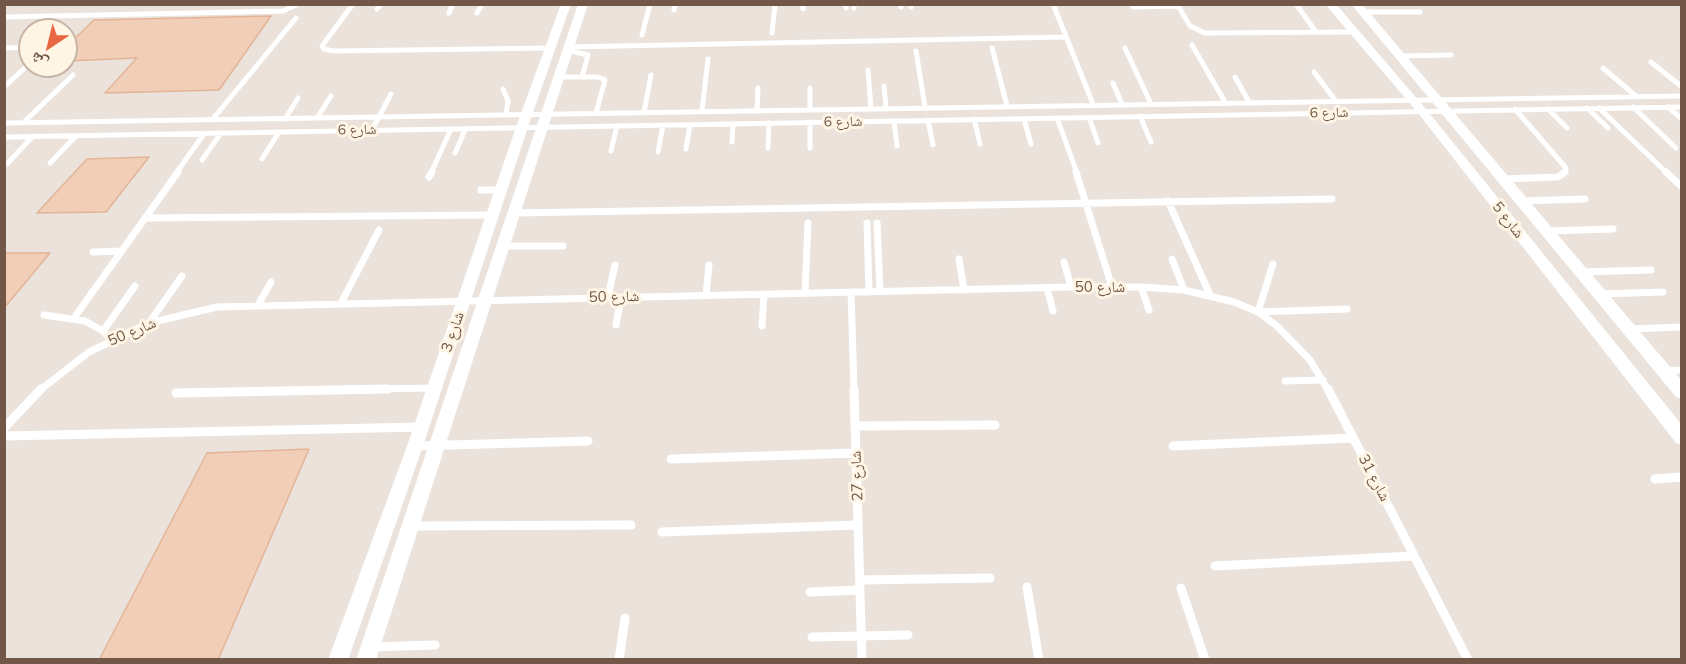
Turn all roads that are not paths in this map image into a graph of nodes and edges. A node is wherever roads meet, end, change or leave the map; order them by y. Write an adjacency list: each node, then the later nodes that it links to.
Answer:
1 (298, 4): 18 (lane)
2 (353, 4): 26 (lane)
3 (453, 4): 16 (lane)
4 (482, 4): 17 (lane)
5 (566, 4): 26 (street, شارع 3)
6 (583, 4): 29 (street, شارع 3)
7 (650, 4): 23 (lane)
8 (774, 4): 22 (lane)
9 (1053, 4): 24 (lane)
10 (1296, 4): 20 (lane)
11 (1330, 4): 21 (street, شارع 5)
12 (1177, 5): 13 (lane); 20 (lane)
13 (1133, 7)
14 (1359, 8): 15 (lane); 32 (street, شارع 5)
15 (1420, 12)
16 (449, 13)
17 (477, 13)
18 (4, 17)
19 (296, 18): 90 (lane)
20 (1317, 32): 21 (lane)
21 (1351, 32): 63 (street, شارع 5)
22 (772, 33)
23 (642, 34)
24 (1066, 37): 29 (lane); 61 (lane)
25 (1192, 45): 57 (lane)
26 (550, 48): 93 (street, شارع 3)
27 (992, 48): 62 (lane)
28 (1125, 48): 60 (lane)
29 (567, 50): 40 (street, شارع 3); 41 (lane)
30 (916, 51): 66 (lane)
31 (1451, 55): 32 (lane)
32 (1399, 56): 64 (street, شارع 5)
33 (708, 59): 77 (lane)
34 (1651, 62): 47 (lane)
35 (1603, 68): 54 (lane)
36 (868, 70): 69 (lane)
37 (1314, 72): 56 (lane)
38 (18, 74): 46 (lane)
39 (651, 75): 78 (lane)
40 (558, 77): 41 (lane); 91 (street, شارع 3)
41 (582, 77): 79 (lane)
42 (70, 78): 97 (lane)
43 (1235, 78): 58 (lane)
44 (1113, 83): 59 (lane)
45 (884, 86): 70 (lane)
46 (4, 87)
47 (1682, 87)
48 (759, 88): 76 (lane)
49 (810, 88): 73 (lane)
50 (503, 89): 80 (lane)
51 (391, 94): 84 (lane)
52 (331, 96): 83 (lane)
53 (1682, 96): 54 (lane, شارع 6)
54 (1637, 97): 64 (lane, شارع 6)
55 (298, 98): 86 (lane)
56 (1335, 100): 58 (lane, شارع 6); 63 (lane, شارع 6)
57 (1225, 102): 58 (lane, شارع 6); 60 (lane, شارع 6)
58 (1249, 102)
59 (1122, 104): 60 (lane, شارع 6); 61 (lane, شارع 6)
60 (1151, 104)
61 (1093, 105): 62 (lane, شارع 6)
62 (1007, 106): 66 (lane, شارع 6)
63 (1418, 106): 64 (lane, شارع 6); 64 (lane, شارع 6); 81 (lane, شارع 6); 213 (street, شارع 5)
64 (1440, 106): 74 (lane, شارع 6); 133 (street, شارع 5)
65 (1682, 106): 68 (lane, شارع 6)
66 (925, 107): 70 (lane, شارع 6)
67 (1633, 107): 68 (lane, شارع 6); 72 (lane, شارع 6); 121 (lane)
68 (1668, 107): 89 (lane)
69 (871, 108): 70 (lane, شارع 6); 73 (lane, شارع 6)
70 (886, 108)
71 (1587, 108): 72 (lane, شارع 6); 75 (lane, شارع 6); 105 (lane)
72 (1599, 108): 134 (lane)
73 (810, 109): 76 (lane, شارع 6)
74 (1515, 109): 75 (lane, شارع 6); 133 (lane)
75 (1548, 109): 104 (lane)
76 (757, 110): 77 (lane, شارع 6)
77 (702, 111): 78 (lane, شارع 6)
78 (644, 112): 79 (lane, شارع 6)
79 (596, 113): 91 (lane, شارع 6)
80 (506, 114): 84 (lane, شارع 6); 93 (lane, شارع 6)
81 (1140, 116): 82 (lane, شارع 6); 114 (lane)
82 (1089, 117): 85 (lane, شارع 6); 116 (lane)
83 (316, 118): 84 (lane, شارع 6); 86 (lane, شارع 6)
84 (379, 118): 107 (lane)
85 (1057, 118): 88 (lane, شارع 6); 141 (lane)
86 (285, 119): 90 (lane, شارع 6)
87 (974, 119): 88 (lane, شارع 6); 92 (lane, شارع 6); 117 (lane)
88 (1024, 119): 118 (lane)
89 (1682, 119)
90 (212, 120): 97 (lane, شارع 6)
91 (543, 120): 93 (lane, شارع 6); 93 (lane, شارع 6); 102 (lane, شارع 6); 142 (street, شارع 3)
92 (928, 120): 94 (lane, شارع 6); 119 (lane)
93 (524, 121): 103 (lane, شارع 6); 136 (street, شارع 3)
94 (894, 121): 95 (lane, شارع 6); 120 (lane)
95 (810, 122): 98 (lane, شارع 6); 123 (lane)
96 (4, 123): 97 (lane, شارع 6)
97 (24, 123)
98 (769, 123): 100 (lane, شارع 6); 122 (lane)
99 (690, 124): 100 (lane, شارع 6); 101 (lane, شارع 6); 124 (lane)
100 (733, 124): 115 (lane)
101 (663, 125): 102 (lane, شارع 6); 126 (lane)
102 (617, 126): 125 (lane)
103 (466, 128): 106 (lane, شارع 6); 127 (lane)
104 (1567, 128)
105 (1608, 128)
106 (451, 129): 107 (lane, شارع 6); 132 (lane)
107 (372, 130): 108 (lane, شارع 6)
108 (279, 132): 109 (lane, شارع 6); 128 (lane)
109 (221, 133): 110 (lane, شارع 6); 129 (lane)
110 (204, 134): 112 (lane, شارع 6); 144 (lane)
111 (33, 136): 112 (lane, شارع 6); 113 (lane, شارع 6); 131 (lane)
112 (76, 136): 130 (lane)
113 (4, 137)
114 (1151, 141)
115 (732, 142)
116 (1098, 143)
117 (980, 144)
118 (1030, 144)
119 (933, 145)
120 (897, 146)
121 (1676, 147)
122 (768, 148)
123 (810, 148)
124 (687, 149)
125 (611, 151)
126 (658, 152)
127 (455, 153)
128 (262, 159)
129 (202, 160)
130 (50, 163)
131 (7, 164)
132 (429, 177)
133 (1502, 179): 140 (street, شارع 5)
134 (1682, 187)
135 (481, 190): 136 (lane)
136 (501, 190): 143 (street, شارع 3)
137 (1332, 199): 139 (lane)
138 (1585, 199): 140 (lane)
139 (1168, 201): 141 (lane); 180 (lane)
140 (1520, 201): 150 (street, شارع 5)
141 (1087, 202): 142 (lane); 167 (lane)
142 (514, 213): 151 (street, شارع 3)
143 (492, 215): 144 (lane); 183 (street, شارع 3)
144 (145, 218): 153 (lane)
145 (808, 223): 176 (lane)
146 (867, 223): 174 (lane)
147 (877, 223): 172 (lane)
148 (379, 230): 185 (lane)
149 (1613, 230): 150 (lane)
150 (1546, 231): 162 (street, شارع 5)
151 (504, 246): 152 (lane); 184 (street, شارع 3)
152 (564, 246)
153 (121, 251): 154 (lane); 192 (lane)
154 (93, 252)
155 (959, 259): 170 (lane)
156 (1172, 259): 171 (lane)
157 (1064, 262): 166 (lane)
158 (1273, 264): 190 (lane)
159 (615, 265): 181 (lane)
160 (710, 265): 179 (lane)
161 (1651, 270): 162 (lane)
162 (1580, 272): 178 (street, شارع 5)
163 (182, 276): 193 (lane)
164 (272, 282): 186 (lane)
165 (135, 286): 198 (lane)
166 (1071, 287): 167 (lane, شارع 50); 169 (lane, شارع 50)
167 (1112, 287): 168 (lane, شارع 50)
168 (1141, 287): 171 (lane, شارع 50); 188 (lane)
169 (1047, 288): 170 (lane, شارع 50); 189 (lane)
170 (964, 290): 172 (lane, شارع 50)
171 (1184, 290): 180 (lane, شارع 50)
172 (880, 291): 174 (lane, شارع 50)
173 (851, 292): 174 (lane, شارع 50); 176 (lane, شارع 50); 208 (lane, شارع 27)
174 (869, 292)
175 (1663, 292): 178 (lane)
176 (806, 293): 177 (lane, شارع 50)
177 (764, 294): 179 (lane, شارع 50); 195 (lane)
178 (1598, 294): 197 (street, شارع 5)
179 (706, 295): 182 (lane, شارع 50)
180 (1210, 295): 190 (lane, شارع 50)
181 (608, 297): 182 (lane, شارع 50); 184 (lane, شارع 50)
182 (621, 297): 194 (lane)
183 (464, 300): 184 (lane, شارع 50); 185 (lane, شارع 50); 204 (street, شارع 3)
184 (486, 300): 215 (street, شارع 3)
185 (341, 303): 186 (lane, شارع 50)
186 (258, 305): 193 (lane, شارع 50)
187 (1347, 309): 190 (lane)
188 (1149, 310)
189 (1053, 311)
190 (1258, 312): 202 (lane, شارع 31)
191 (44, 315): 192 (lane)
192 (74, 318): 198 (lane)
193 (149, 323): 199 (lane, شارع 50)
194 (616, 325)
195 (762, 326)
196 (1682, 327): 197 (lane)
197 (1628, 329): 201 (street, شارع 5)
198 (103, 331): 199 (lane)
199 (111, 340): 210 (lane, شارع 50)
200 (1682, 370): 201 (lane)
201 (1663, 371): 206 (street, شارع 5)
202 (1323, 380): 203 (lane); 212 (lane, شارع 31)
203 (1285, 381)
204 (434, 388): 205 (lane); 209 (street, شارع 3)
205 (176, 393)
206 (1682, 393)
207 (995, 425): 208 (lane)
208 (855, 426): 218 (lane, شارع 27)
209 (421, 427): 211 (lane); 216 (street, شارع 3)
210 (4, 428)
211 (4, 436)
212 (1353, 438): 217 (lane); 226 (lane, شارع 31)
213 (1682, 438)
214 (588, 441): 215 (lane)
215 (437, 445): 216 (lane); 224 (street, شارع 3)
216 (415, 446): 239 (street, شارع 3)
217 (1173, 446)
218 (856, 453): 219 (lane); 223 (lane, شارع 27)
219 (671, 459)
220 (1682, 477): 221 (lane)
221 (1655, 478)
222 (631, 525): 224 (lane)
223 (858, 525): 225 (lane); 229 (lane, شارع 27)
224 (411, 526): 238 (street, شارع 3)
225 (662, 532)
226 (1414, 556): 227 (lane); 244 (lane, شارع 31)
227 (1215, 566)
228 (990, 578): 229 (lane)
229 (860, 585): 232 (lane); 235 (lane, شارع 27)
230 (1027, 587): 242 (lane)
231 (1181, 588): 243 (lane)
232 (810, 592)
233 (625, 618): 240 (lane)
234 (908, 634): 235 (lane)
235 (862, 636): 236 (lane); 241 (lane, شارع 27)
236 (812, 637)
237 (435, 645): 238 (lane)
238 (368, 653)
239 (338, 660)
240 (619, 660)
241 (862, 660)
242 (1039, 660)
243 (1205, 660)
244 (1468, 660)

